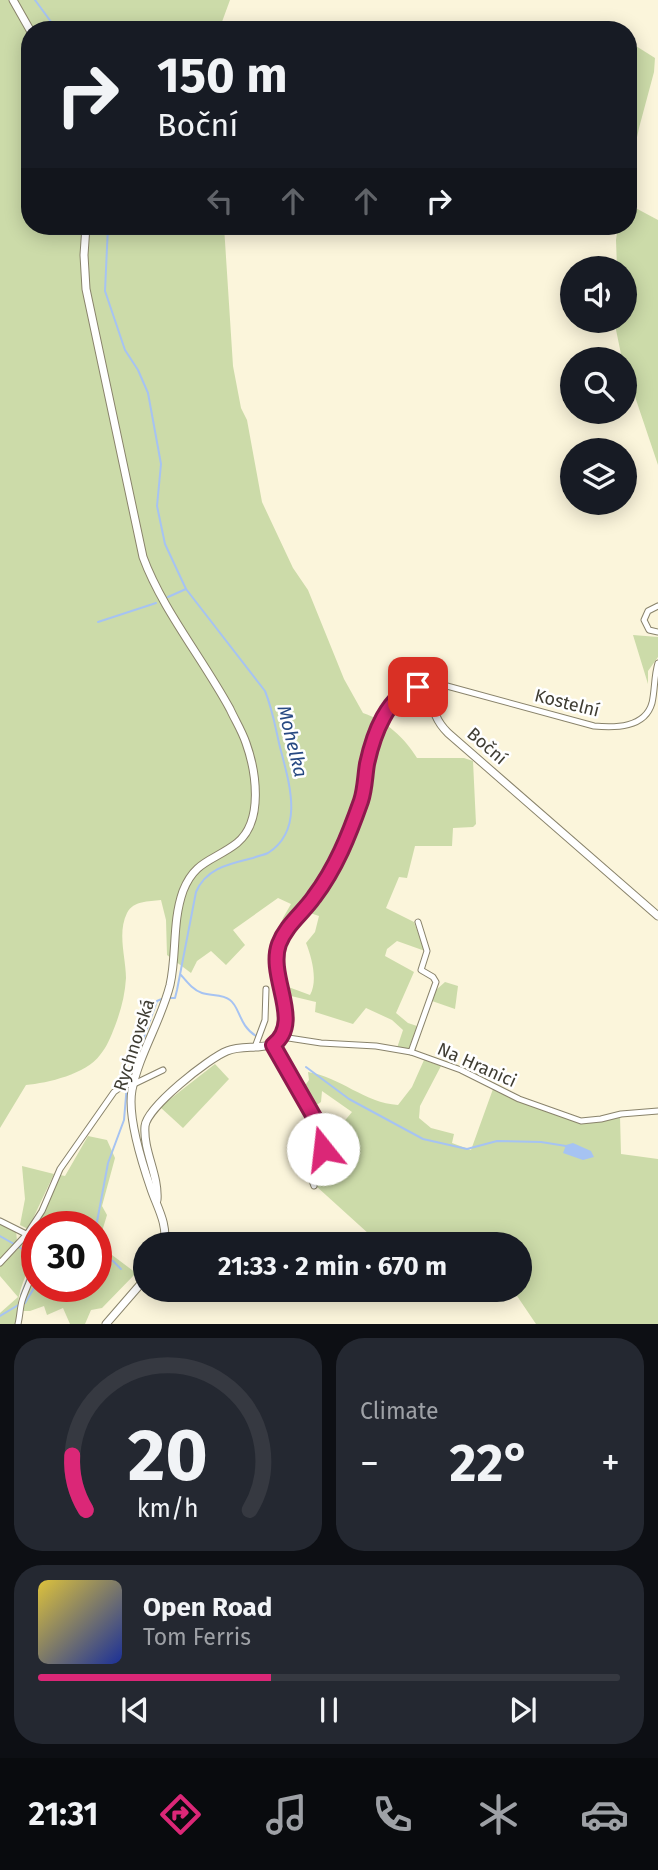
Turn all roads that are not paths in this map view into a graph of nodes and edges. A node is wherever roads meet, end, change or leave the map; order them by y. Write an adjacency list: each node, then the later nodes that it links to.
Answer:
1 (13, 0): 2 (street)
2 (25, 21)
3 (85, 235): 16 (street, Rychnovská)
4 (658, 606): 5 (street)
5 (658, 632)
6 (658, 663): 7 (street, Kostelní)
7 (428, 691): 8 (street, Boční); 11 (street)
8 (658, 916)
9 (418, 922): 14 (street)
10 (266, 989): 13 (street)
11 (282, 1037): 12 (street); 14 (street, Na Hranici)
12 (273, 1045): 13 (street); 18 (street)
13 (255, 1047): 19 (street)
14 (411, 1052): 17 (street, Na Hranici)
15 (163, 1070): 16 (street)
16 (129, 1084): 19 (street, Rychnovská); 20 (street)
17 (658, 1111)
18 (314, 1186)
19 (156, 1202): 23 (street, Rychnovská)
20 (42, 1211)
21 (0, 1222): 22 (street)
22 (21, 1231)
23 (165, 1232)
24 (21, 1240): 25 (street)
25 (0, 1263)
26 (133, 1293): 29 (street)
27 (21, 1302): 28 (street)
28 (18, 1324)
29 (106, 1324)

